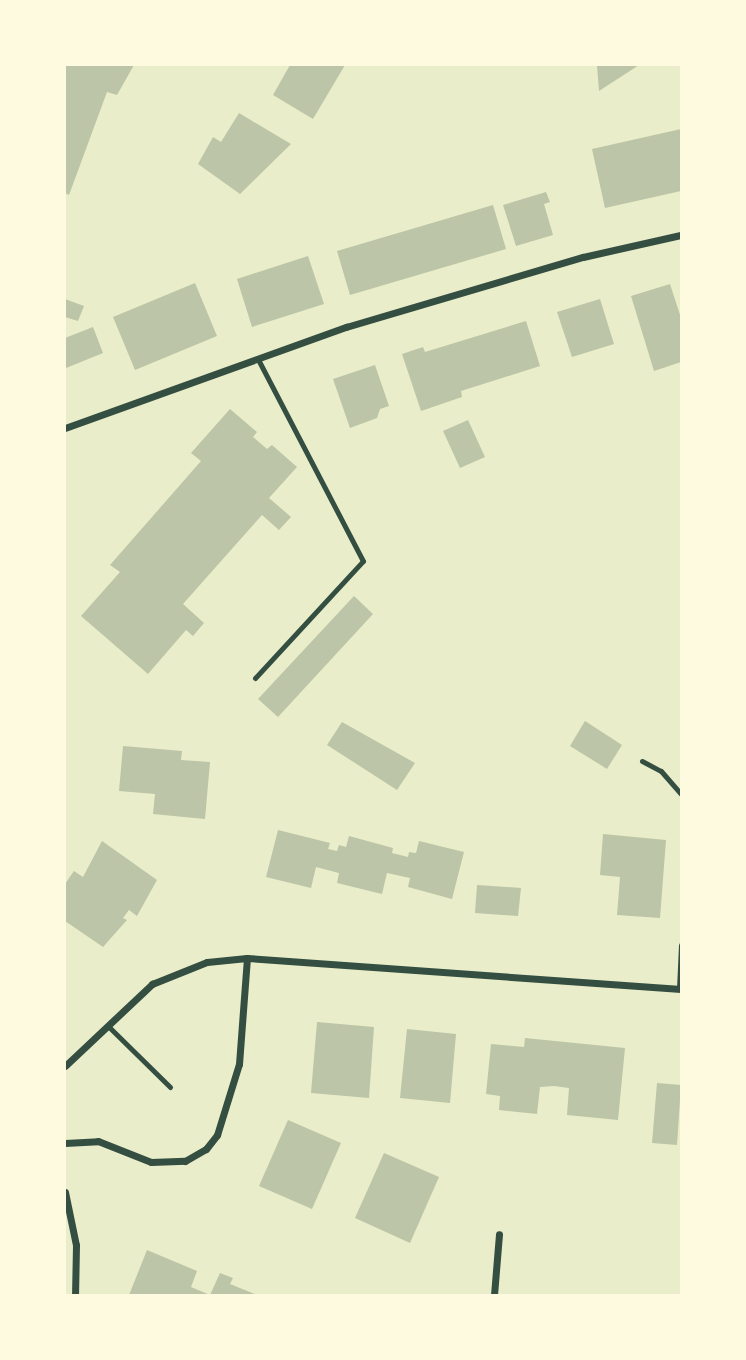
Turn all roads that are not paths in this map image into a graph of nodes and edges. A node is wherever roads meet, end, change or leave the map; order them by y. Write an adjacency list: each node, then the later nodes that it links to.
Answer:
1 (681, 234): 2 (street)
2 (258, 359): 3 (street); 4 (lane)
3 (65, 428)
4 (255, 678)
5 (642, 761): 6 (lane)
6 (681, 794)
7 (681, 945): 9 (lane)
8 (247, 958): 9 (street); 10 (street); 13 (street)
9 (680, 989)
10 (108, 1026): 11 (street); 12 (lane)
11 (65, 1066)
12 (170, 1087)
13 (65, 1143)
14 (65, 1192): 16 (street)
15 (499, 1234): 17 (street)
16 (75, 1295)
17 (494, 1295)

